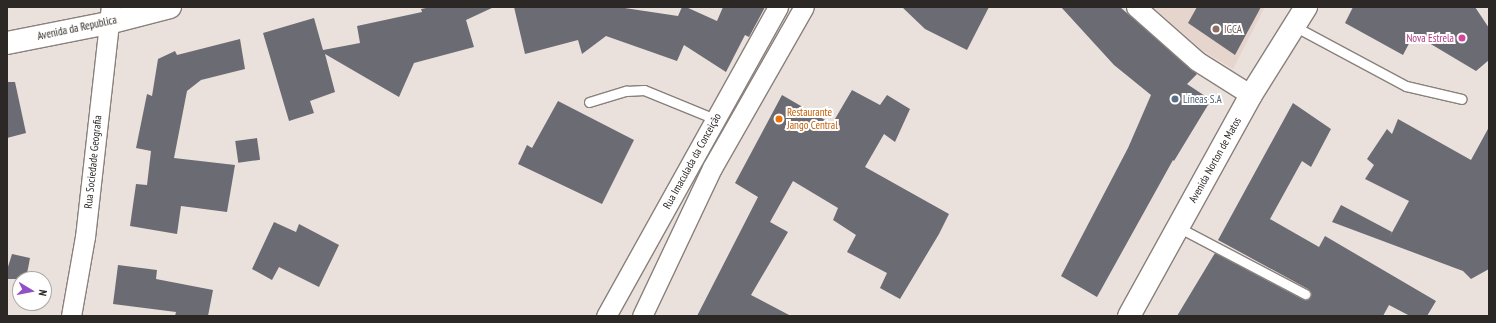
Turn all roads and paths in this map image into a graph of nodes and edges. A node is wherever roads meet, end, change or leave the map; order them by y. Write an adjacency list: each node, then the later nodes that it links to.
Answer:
1 (170, 7): 6 (main road, Avenida da Republica)
2 (778, 7): 12 (street, Rua Imaculada da Conceição)
3 (804, 7): 17 (street, Rua Imaculada da Conceição)
4 (1136, 7): 9 (street)
5 (1306, 7): 7 (main road, Avenida Norton de Matos)
6 (110, 15): 8 (main road, Avenida da Republica); 15 (street, Rua Sociedade Geografia)
7 (1294, 26): 9 (main road, Avenida Norton de Matos); 10 (lane)
8 (7, 43)
9 (1251, 95): 13 (main road, Avenida Norton de Matos)
10 (1462, 99)
11 (589, 102): 12 (lane)
12 (715, 118): 16 (street, Rua Imaculada da Conceição)
13 (1178, 227): 14 (lane); 18 (main road, Avenida Norton de Matos)
14 (1305, 294)
15 (71, 316)
16 (606, 316)
17 (642, 316)
18 (1129, 316)

